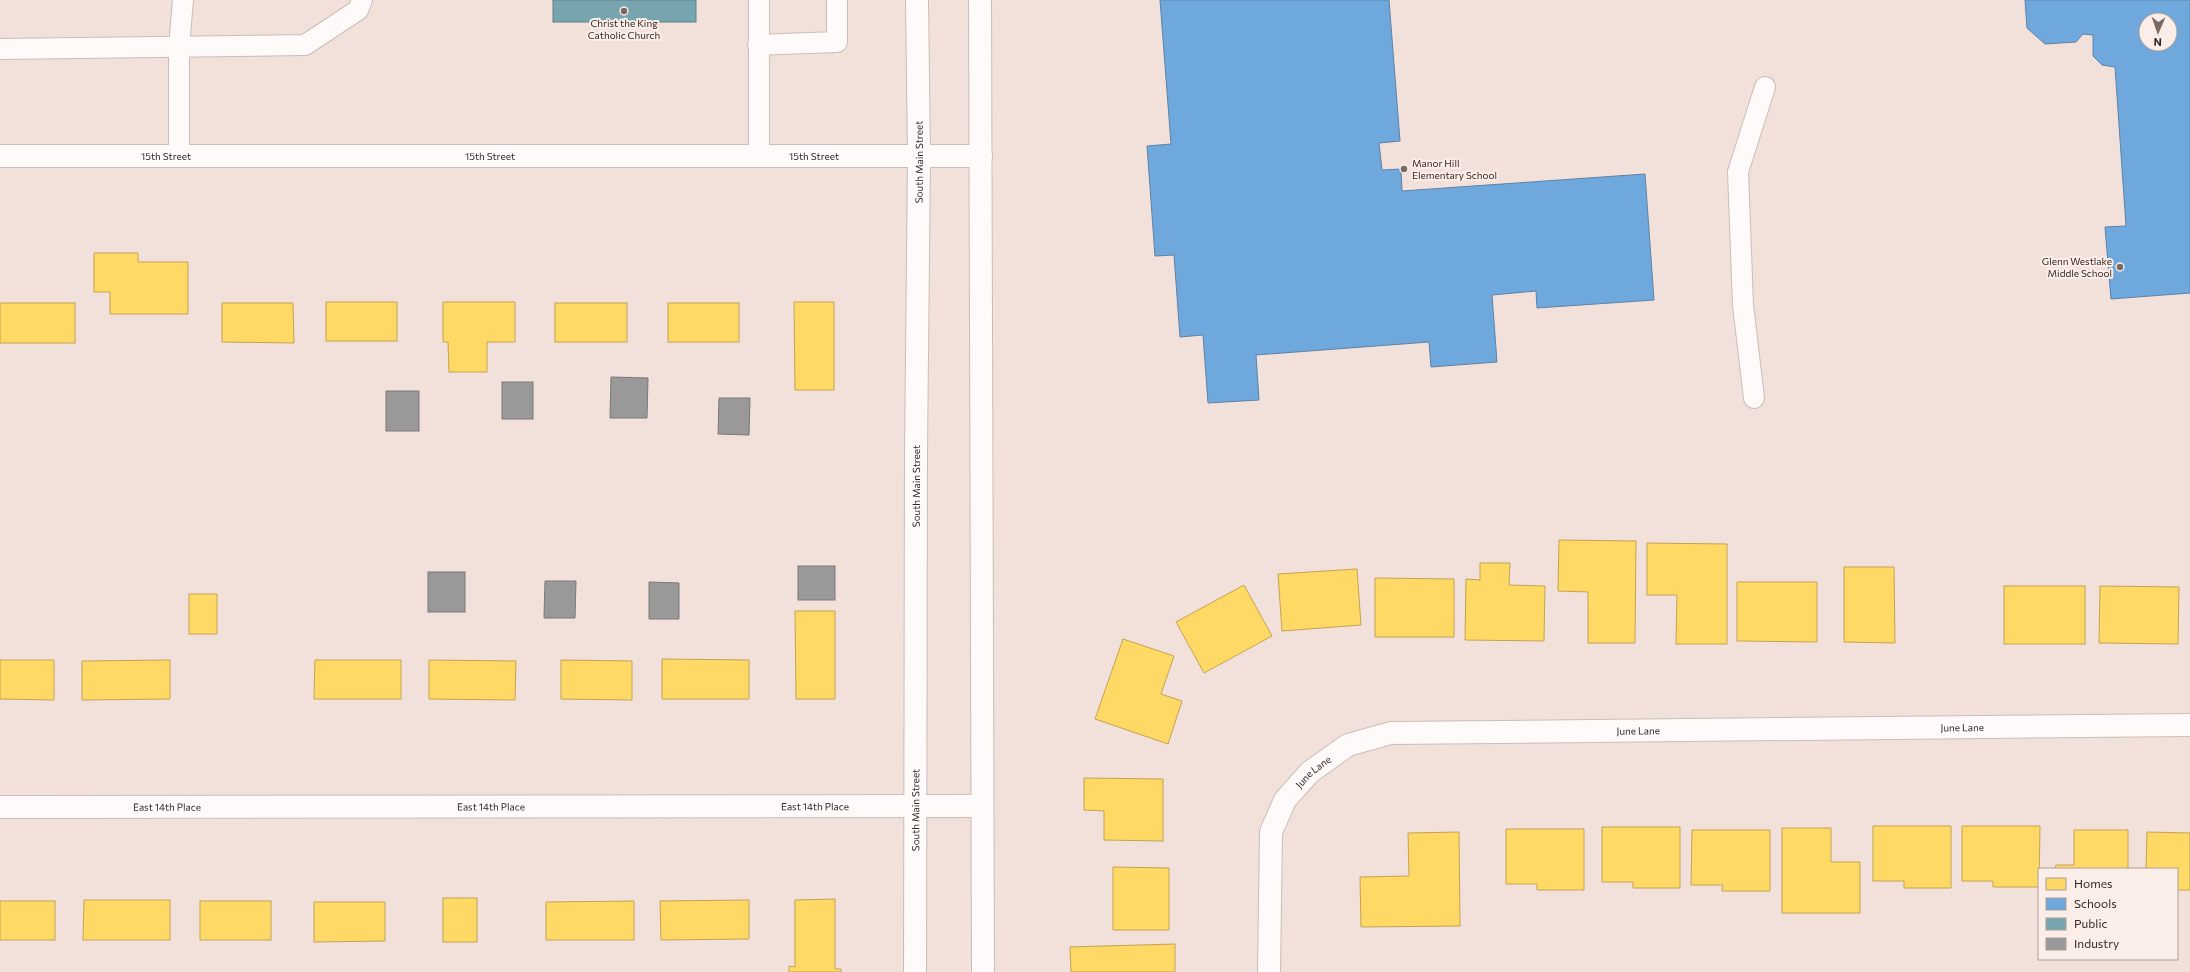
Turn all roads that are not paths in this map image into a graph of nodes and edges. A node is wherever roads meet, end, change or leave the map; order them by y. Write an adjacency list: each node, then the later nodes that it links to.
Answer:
1 (183, 0): 8 (lane)
2 (362, 0): 8 (lane)
3 (759, 0): 7 (lane)
4 (837, 0): 7 (lane)
5 (918, 0): 14 (street, South Main Street)
6 (980, 0): 15 (street)
7 (758, 45): 13 (lane)
8 (179, 46): 9 (lane); 12 (lane)
9 (0, 48)
10 (1765, 87): 16 (lane)
11 (0, 156): 12 (street, 15th Street)
12 (179, 156): 13 (street, 15th Street)
13 (759, 156): 14 (street, 15th Street)
14 (919, 156): 15 (street, 15th Street); 20 (street, South Main Street)
15 (980, 156): 18 (street)
16 (1754, 398)
17 (2190, 725): 23 (street, June Lane)
18 (982, 806): 20 (street, East 14th Place); 22 (street)
19 (0, 807): 20 (street, East 14th Place)
20 (916, 807): 21 (street, South Main Street)
21 (916, 972)
22 (983, 972)
23 (1269, 972)

